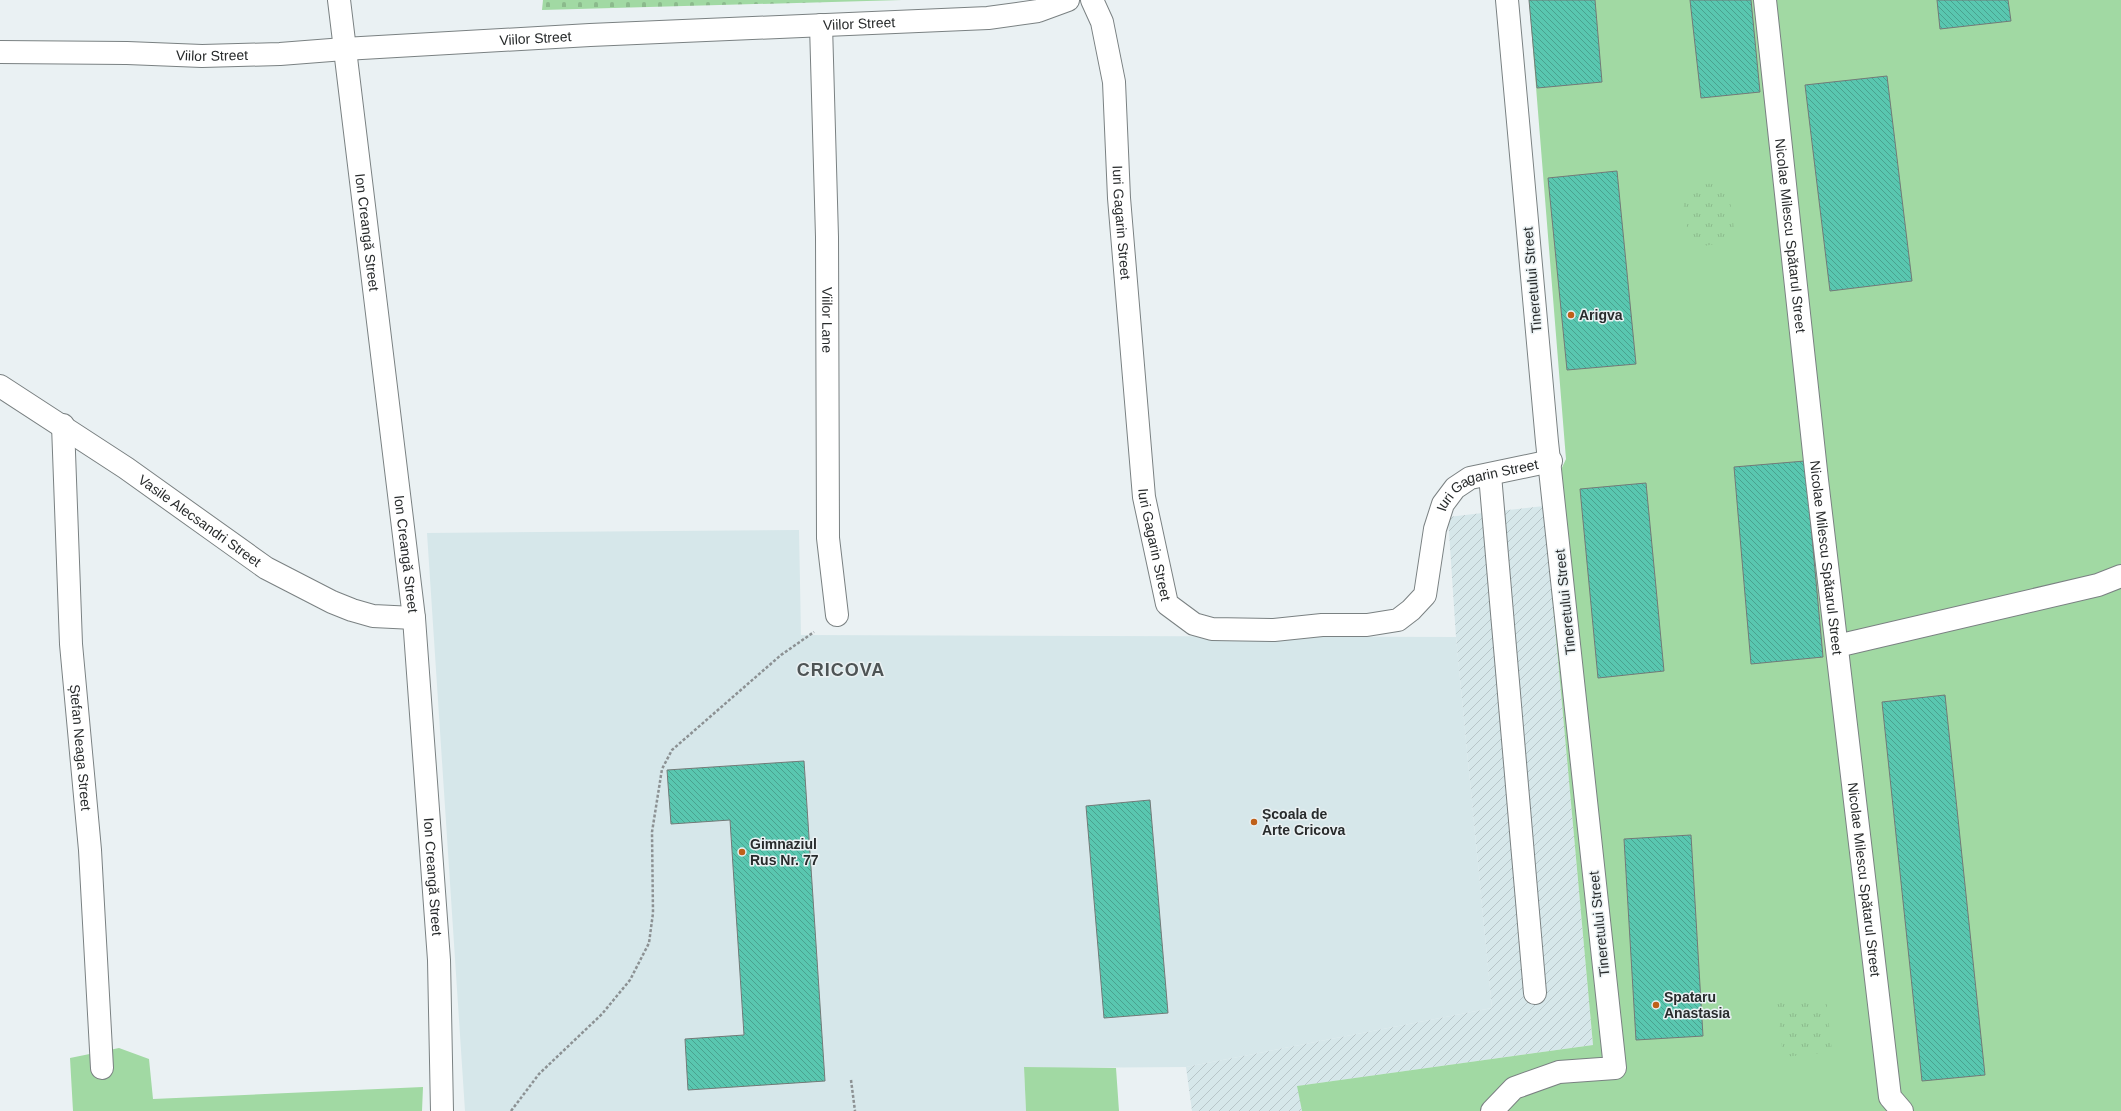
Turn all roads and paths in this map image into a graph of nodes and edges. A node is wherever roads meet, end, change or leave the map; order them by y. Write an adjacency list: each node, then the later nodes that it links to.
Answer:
1 (339, 0): 7 (street, Ion Creangă Street)
2 (1068, 0): 6 (street, Viilor Street)
3 (1092, 0): 12 (street, Iuri Gagarin Street)
4 (1507, 0): 11 (street, Tineretului Street)
5 (1765, 0): 16 (street, Nicolae Milescu Spătarul Street)
6 (821, 25): 7 (street, Viilor Street); 14 (street, Viilor Lane)
7 (344, 48): 8 (street, Viilor Street); 15 (street, Ion Creangă Street)
8 (0, 52)
9 (0, 386): 10 (street, Vasile Alecsandri Street)
10 (63, 425): 15 (street, Vasile Alecsandri Street); 18 (street, Ștefan Neaga Street)
11 (1550, 460): 12 (street, Iuri Gagarin Street); 23 (street, Tineretului Street)
12 (1490, 475): 17 (street)
13 (2121, 576): 16 (street)
14 (837, 615): 21 (path)
15 (414, 618): 20 (street, Ion Creangă Street)
16 (1837, 646): 24 (street, Nicolae Milescu Spătarul Street)
17 (1535, 993)
18 (102, 1068)
19 (851, 1080): 22 (path)
20 (442, 1111)
21 (511, 1111)
22 (855, 1111)
23 (1492, 1111)
24 (1902, 1111)

